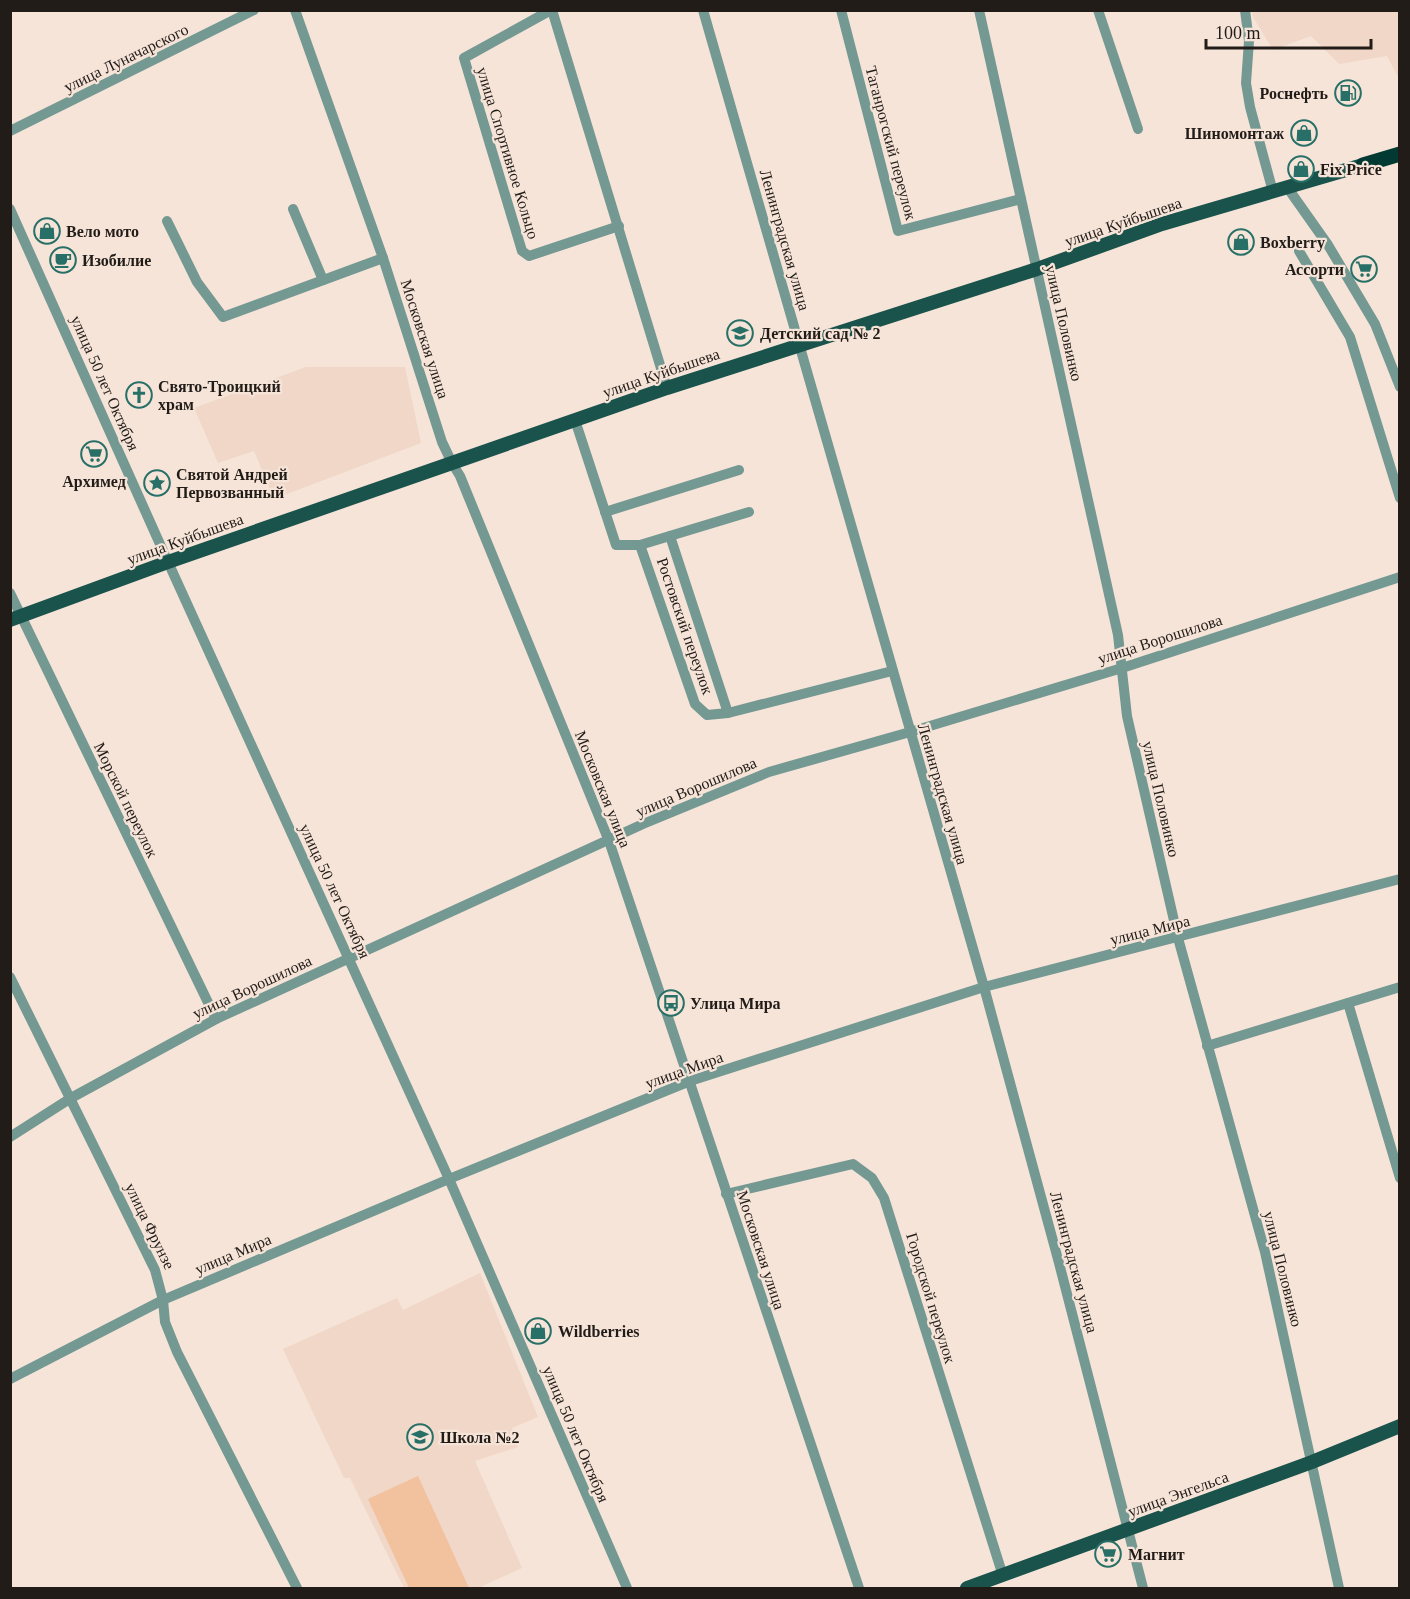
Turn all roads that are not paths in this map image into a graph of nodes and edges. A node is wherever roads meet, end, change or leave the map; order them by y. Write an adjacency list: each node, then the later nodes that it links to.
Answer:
1 (254, 10): 10 (street, улица Луначарского)
2 (295, 10): 21 (street, Московская улица)
3 (552, 10): 19 (street, улица Спортивное Кольцо); 19 (street, улица Спортивное Кольцо)
4 (703, 10): 24 (street, Ленинградская улица)
5 (841, 10): 15 (street, Таганрогский переулок)
6 (979, 10): 15 (street, улица Половинко)
7 (1098, 10): 9 (street)
8 (1245, 10): 14 (street)
9 (1138, 129)
10 (10, 131)
11 (1400, 156): 12 (highway)
12 (1363, 165): 13 (main road, улица Куйбышева)
13 (1287, 188): 14 (main road, улица Куйбышева); 25 (street)
14 (1273, 192): 22 (main road, улица Куйбышева)
15 (1021, 199): 22 (street, улица Половинко)
16 (10, 208): 35 (street, улица 50 лет Октября)
17 (293, 209): 23 (street)
18 (167, 221): 23 (street)
19 (619, 226): 26 (street, улица Спортивное Кольцо)
20 (1299, 251): 30 (street)
21 (382, 258): 23 (street); 28 (street, Московская улица)
22 (1037, 269): 24 (main road, улица Куйбышева); 39 (street, улица Половинко)
23 (322, 280)
24 (799, 344): 26 (main road, улица Куйбышева); 40 (street, Ленинградская улица)
25 (1400, 387)
26 (667, 388): 27 (main road, улица Куйбышева)
27 (575, 420): 28 (main road, улица Куйбышева); 31 (street, Ростовский переулок)
28 (452, 463): 35 (main road, улица Куйбышева); 43 (street, Московская улица)
29 (739, 470): 31 (street)
30 (1400, 498)
31 (605, 512): 34 (street, Ростовский переулок)
32 (749, 512): 33 (street)
33 (670, 536): 34 (street); 41 (street)
34 (640, 545): 41 (street, Ростовский переулок)
35 (168, 562): 38 (main road, улица Куйбышева); 46 (street, улица 50 лет Октября)
36 (1400, 577): 39 (street, улица Ворошилова)
37 (10, 593): 38 (street, Морской переулок)
38 (16, 618): 51 (street, Морской переулок)
39 (1122, 668): 42 (street, улица Ворошилова); 45 (street, улица Половинко)
40 (892, 672): 41 (street, Ростовский переулок); 42 (street, Ленинградская улица)
41 (728, 713)
42 (910, 732): 43 (street, улица Ворошилова); 48 (street, Ленинградская улица)
43 (609, 841): 46 (street, улица Ворошилова); 53 (street, Московская улица)
44 (1400, 879): 45 (street, улица Мира)
45 (1178, 938): 48 (street, улица Мира); 52 (street, улица Половинко)
46 (349, 958): 51 (street, улица Ворошилова); 57 (street, улица 50 лет Октября)
47 (10, 977): 54 (street, улица Фрунзе)
48 (984, 987): 53 (street, улица Мира); 63 (street, Ленинградская улица)
49 (1400, 987): 50 (street)
50 (1348, 1003): 52 (street); 56 (street)
51 (216, 1019): 54 (street, улица Ворошилова)
52 (1208, 1046): 62 (street, улица Половинко)
53 (690, 1081): 57 (street, улица Мира); 58 (street, Московская улица)
54 (71, 1098): 55 (street, улица Ворошилова); 59 (street, улица Фрунзе)
55 (10, 1137)
56 (1400, 1178)
57 (449, 1179): 59 (street, улица Мира); 66 (street, улица 50 лет Октября)
58 (726, 1194): 64 (street, Городской переулок); 67 (street, Московская улица)
59 (163, 1300): 60 (street, улица Мира); 65 (street, улица Фрунзе)
60 (10, 1379)
61 (1400, 1426): 62 (main road, улица Энгельса)
62 (1312, 1462): 63 (main road, улица Энгельса); 70 (street, улица Половинко)
63 (1127, 1531): 64 (main road, улица Энгельса); 69 (street, Ленинградская улица)
64 (1003, 1576): 68 (main road, улица Энгельса)
65 (297, 1588)
66 (627, 1588)
67 (858, 1588)
68 (967, 1588)
69 (1143, 1588)
70 (1339, 1588)

